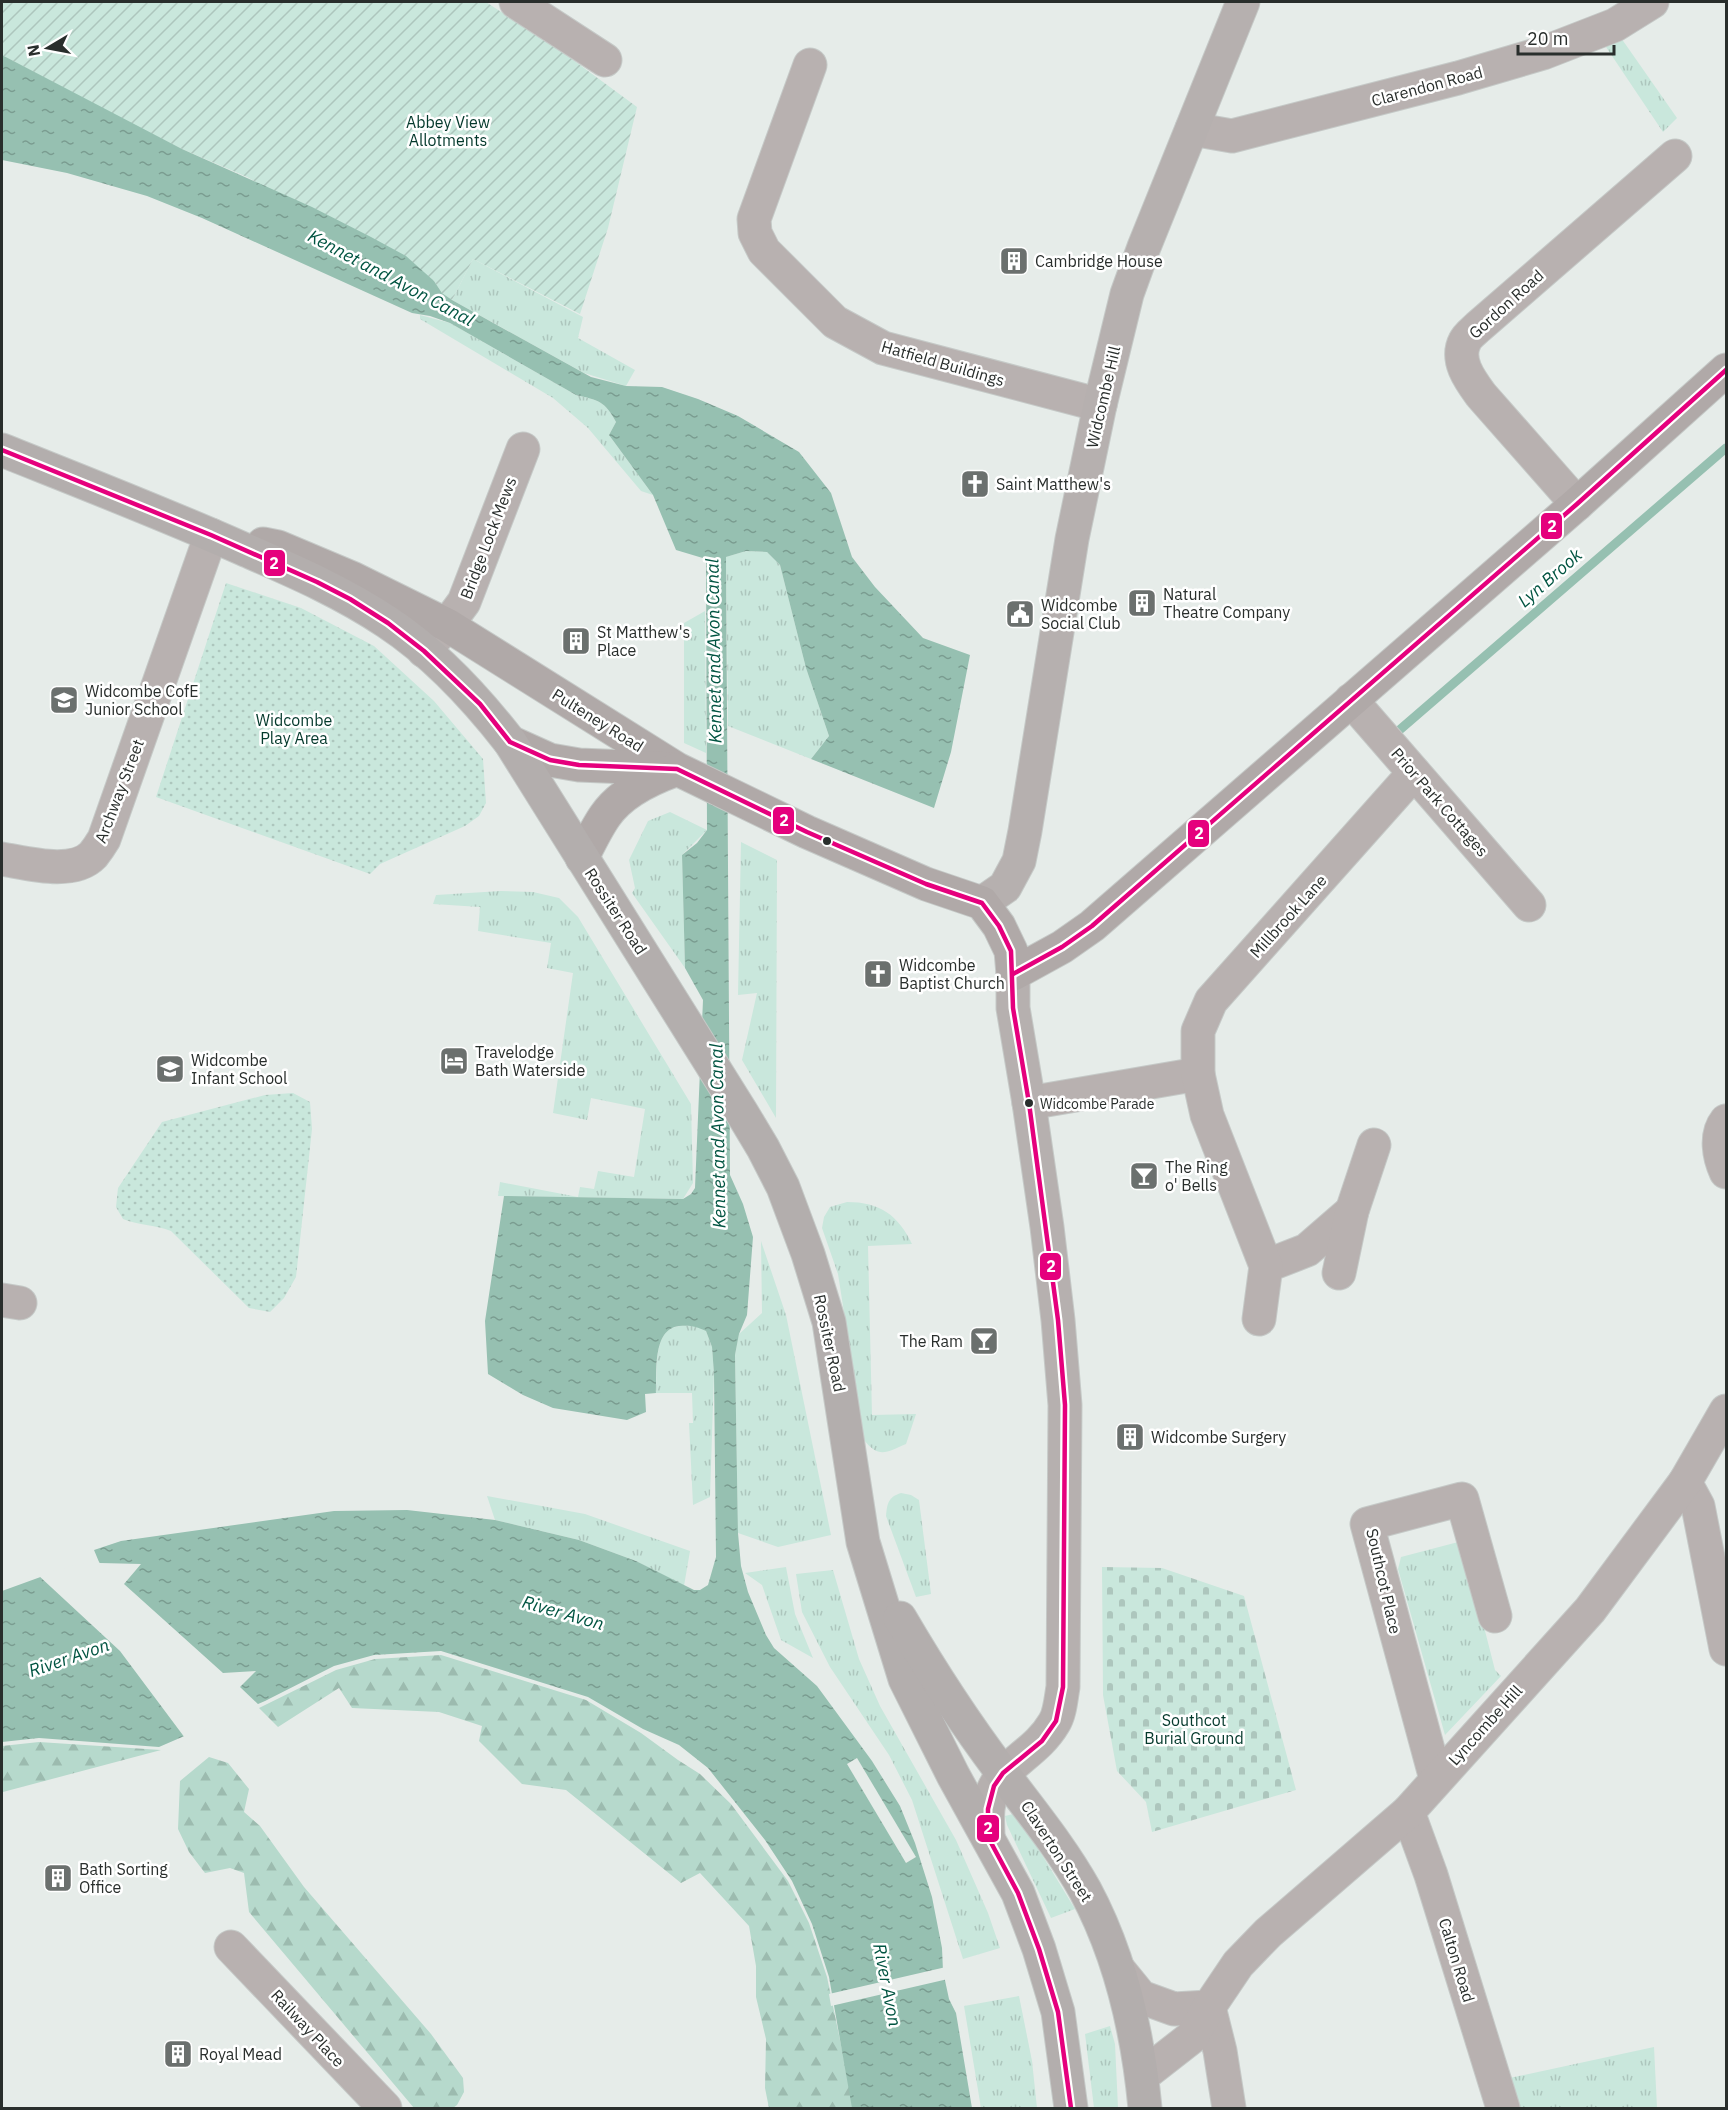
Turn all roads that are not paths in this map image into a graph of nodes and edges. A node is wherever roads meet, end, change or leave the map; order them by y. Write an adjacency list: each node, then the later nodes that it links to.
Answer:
1 (516, 2): 4 (street)
2 (1243, 2): 6 (street, Widcombe Hill)
3 (1652, 2): 6 (street, Clarendon Road)
4 (605, 60)
5 (810, 65): 9 (street, Hatfield Buildings)
6 (1192, 129): 9 (street, Widcombe Hill)
7 (1675, 156): 12 (street, Gordon Road)
8 (1726, 370): 12 (main road)
9 (1100, 405): 22 (street, Widcombe Hill)
10 (523, 449): 14 (street, Bridge Lock Mews)
11 (2, 450): 13 (highway, Pulteney Road)
12 (1577, 504): 16 (main road)
13 (211, 535): 14 (main road, Pulteney Road); 15 (highway, Pulteney Road); 21 (street, Archway Street)
14 (447, 625): 15 (street, Bridge Lock Mews); 18 (main road, Pulteney Road)
15 (424, 651): 17 (highway, Rossiter Road)
16 (1351, 700): 19 (street, Prior Park Cottages); 24 (main road)
17 (510, 742): 18 (main road); 20 (highway, Rossiter Road)
18 (685, 773): 20 (main road); 22 (main road, Pulteney Road)
19 (1414, 773): 23 (street, Prior Park Cottages); 25 (street, Millbrook Lane)
20 (582, 858): 36 (highway, Rossiter Road)
21 (2, 859)
22 (982, 903): 24 (main road)
23 (1529, 905)
24 (1013, 974): 26 (street)
25 (1198, 1074): 26 (street); 31 (street, Millbrook Lane)
26 (1029, 1103): 39 (street)
27 (1726, 1121): 29 (street)
28 (1374, 1145): 30 (street)
29 (1726, 1172)
30 (1352, 1211): 31 (street); 32 (street)
31 (1266, 1266): 33 (street)
32 (1339, 1273)
33 (1259, 1319)
34 (1726, 1411): 35 (street, Lyncombe Hill)
35 (1685, 1482): 38 (street); 40 (street, Lyncombe Hill)
36 (870, 1565): 39 (highway, Claverton Street); 42 (highway, Rossiter Road)
37 (1495, 1616): 40 (street, Southcot Place)
38 (1726, 1649)
39 (1003, 1773): 42 (street); 44 (highway, Claverton Street)
40 (1436, 1779): 41 (street, Lyncombe Hill)
41 (1408, 1812): 45 (street, Lyncombe Hill); 51 (street, Calton Road)
42 (988, 1837): 48 (highway, Rossiter Road)
43 (231, 1947): 47 (street, Railway Place)
44 (1119, 1970): 45 (street); 46 (highway, Claverton Street)
45 (1209, 2007): 46 (street, Lyncombe Hill); 50 (street)
46 (1142, 2076): 49 (highway, Claverton Street)
47 (385, 2109)
48 (1071, 2109)
49 (1145, 2109)
50 (1229, 2109)
51 (1503, 2109)

